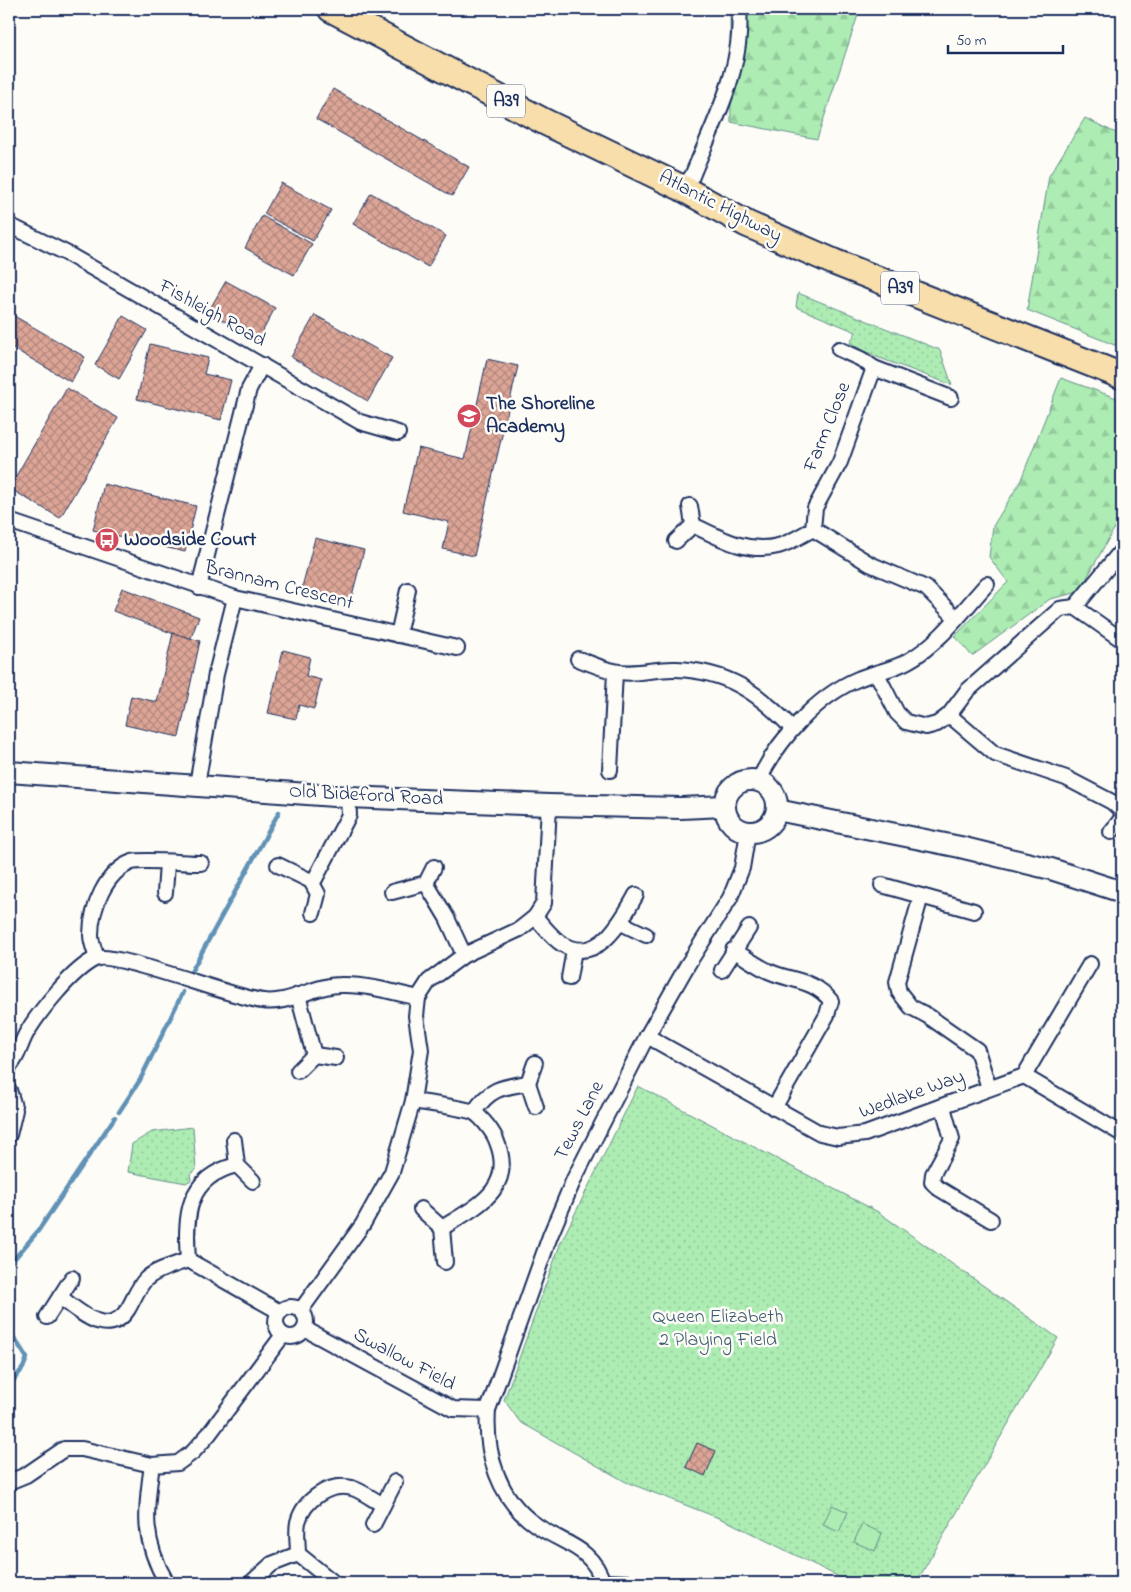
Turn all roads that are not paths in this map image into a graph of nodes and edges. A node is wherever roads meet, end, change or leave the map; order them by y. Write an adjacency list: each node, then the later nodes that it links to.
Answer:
1 (331, 9): 3 (highway, Atlantic Highway / A39)
2 (739, 9): 3 (street)
3 (682, 188): 8 (highway, Atlantic Highway / A39)
4 (9, 225): 6 (street, Fishleigh Road)
5 (839, 349): 7 (street, Farm Close)
6 (262, 365): 10 (street, Fishleigh Road); 18 (street)
7 (874, 368): 9 (street, Farm Close); 14 (street, Farm Close)
8 (1122, 376)
9 (951, 398)
10 (398, 433)
11 (690, 506): 13 (street)
12 (9, 521): 18 (street, Brannam Crescent)
13 (693, 526): 14 (street); 15 (street)
14 (813, 529): 22 (street)
15 (676, 541)
16 (1122, 550): 21 (street)
17 (987, 584): 22 (street)
18 (199, 587): 20 (street, Brannam Crescent)
19 (408, 590): 23 (street)
20 (235, 598): 23 (street, Brannam Crescent); 34 (street)
21 (1075, 606): 24 (street); 29 (street)
22 (956, 618): 28 (street)
23 (398, 635): 25 (street, Brannam Crescent)
24 (1122, 640)
25 (457, 648)
26 (578, 658): 27 (street)
27 (615, 672): 30 (street); 31 (street)
28 (877, 674): 29 (street); 30 (street)
29 (949, 715): 39 (street)
30 (792, 728): 33 (street)
31 (610, 770)
32 (9, 772): 34 (street, Old Bideford Road)
33 (759, 780): 37 (street); 38 (street)
34 (197, 785): 35 (street, Old Bideford Road)
35 (348, 797): 36 (street, Old Bideford Road); 47 (street)
36 (549, 805): 37 (street, Old Bideford Road); 57 (street)
37 (724, 806): 41 (street)
38 (776, 810): 41 (street); 51 (street)
39 (1122, 811)
40 (1122, 818): 42 (street)
41 (748, 832): 70 (street, Tews Lane)
42 (1111, 832)
43 (167, 863): 44 (street); 52 (street); 64 (street)
44 (201, 863)
45 (278, 865): 47 (street)
46 (434, 867): 48 (street)
47 (311, 881): 56 (street)
48 (426, 883): 50 (street); 63 (street)
49 (882, 885): 54 (street)
50 (392, 892)
51 (1122, 892)
52 (165, 893)
53 (636, 895): 58 (street)
54 (921, 896): 55 (street); 78 (street)
55 (974, 911)
56 (313, 913)
57 (535, 917): 61 (street); 63 (street)
58 (621, 923): 60 (street); 61 (street)
59 (749, 928): 62 (street)
60 (646, 935)
61 (574, 950): 67 (street)
62 (733, 950): 66 (street); 83 (street)
63 (464, 955): 69 (street)
64 (97, 958): 68 (street); 74 (street)
65 (1090, 964): 76 (street)
66 (722, 970)
67 (569, 978)
68 (298, 995): 69 (street); 71 (street)
69 (418, 998): 80 (street)
70 (647, 1036): 83 (street, Wedlake Way); 102 (street, Tews Lane)
71 (314, 1055): 72 (street); 75 (street)
72 (336, 1058)
73 (535, 1063): 77 (street)
74 (9, 1067)
75 (298, 1071)
76 (1024, 1076): 78 (street, Wedlake Way); 86 (street)
77 (528, 1082): 81 (street); 84 (street)
78 (989, 1088): 82 (street, Wedlake Way)
79 (9, 1090): 85 (street)
80 (413, 1101): 84 (street); 97 (street)
81 (536, 1107)
82 (943, 1107): 83 (street, Wedlake Way); 91 (street)
83 (774, 1108)
84 (474, 1112): 92 (street)
85 (9, 1134)
86 (1122, 1134)
87 (234, 1140): 88 (street)
88 (237, 1165): 89 (street); 93 (street)
89 (253, 1181)
90 (421, 1210): 92 (street)
91 (990, 1220)
92 (442, 1228): 94 (street)
93 (188, 1260): 96 (street); 98 (street)
94 (445, 1262)
95 (72, 1278): 96 (street)
96 (60, 1297): 99 (street)
97 (301, 1310): 98 (street); 100 (street)
98 (280, 1312): 101 (street)
99 (47, 1317)
100 (305, 1329): 101 (street); 102 (street, Swallow Field)
101 (283, 1335): 103 (street)
102 (488, 1410): 112 (street, Tews Lane)
103 (152, 1464): 104 (street); 109 (street)
104 (9, 1482)
105 (395, 1482): 106 (street)
106 (383, 1505): 107 (street); 108 (street)
107 (373, 1525)
108 (298, 1554): 110 (street); 111 (street)
109 (167, 1583)
110 (251, 1583)
111 (334, 1583)
112 (603, 1583): 113 (street)
113 (630, 1583)

